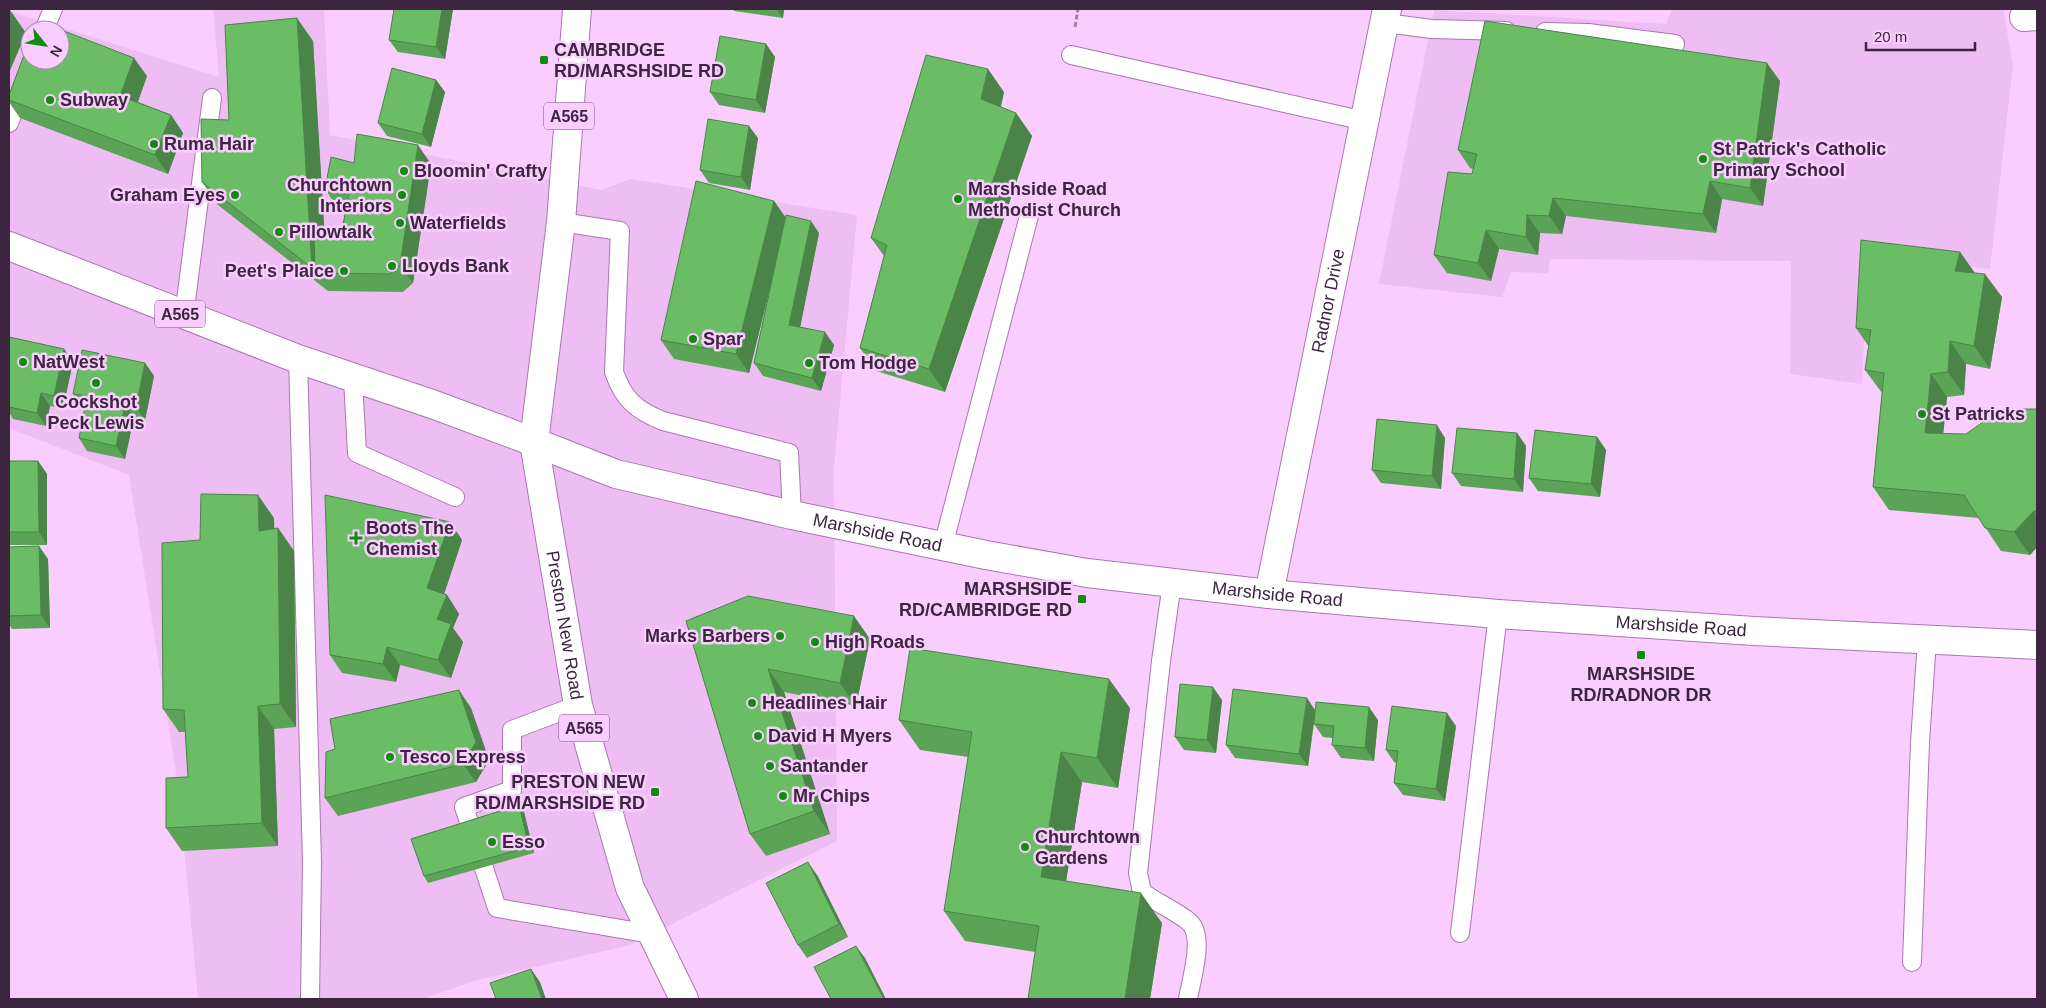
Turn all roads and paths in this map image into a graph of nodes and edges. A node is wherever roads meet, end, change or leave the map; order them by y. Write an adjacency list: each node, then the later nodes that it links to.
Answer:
1 (577, 9): 10 (main road, A565)
2 (1386, 16): 3 (lane); 7 (main road, Radnor Drive)
3 (1675, 44)
4 (1071, 55): 7 (lane)
5 (29, 70): 8 (lane)
6 (212, 98): 12 (lane)
7 (1365, 121): 20 (main road, Radnor Drive)
8 (9, 123)
9 (1030, 212): 18 (lane)
10 (561, 222): 15 (main road, Preston New Road / A565); 17 (lane)
11 (9, 246): 12 (main road, A565)
12 (184, 316): 13 (main road, A565)
13 (298, 360): 14 (main road, A565); 28 (lane)
14 (353, 379): 15 (main road, A565); 16 (lane)
15 (534, 442): 17 (main road, Marshside Road); 24 (main road, Preston New Road / A565)
16 (455, 497)
17 (792, 515): 18 (main road, Marshside Road)
18 (943, 546): 19 (main road, Marshside Road)
19 (1172, 583): 20 (main road, Marshside Road); 30 (lane)
20 (1269, 594): 21 (main road, Marshside Road)
21 (1498, 614): 22 (main road, Marshside Road); 25 (lane)
22 (1927, 640): 23 (main road, Marshside Road); 27 (lane)
23 (2037, 645)
24 (578, 705): 26 (main road, Preston New Road / A565); 26 (lane)
25 (1460, 933)
26 (651, 934): 29 (main road, Preston New Road / A565)
27 (1912, 962)
28 (310, 999)
29 (684, 999)
30 (1188, 999)

